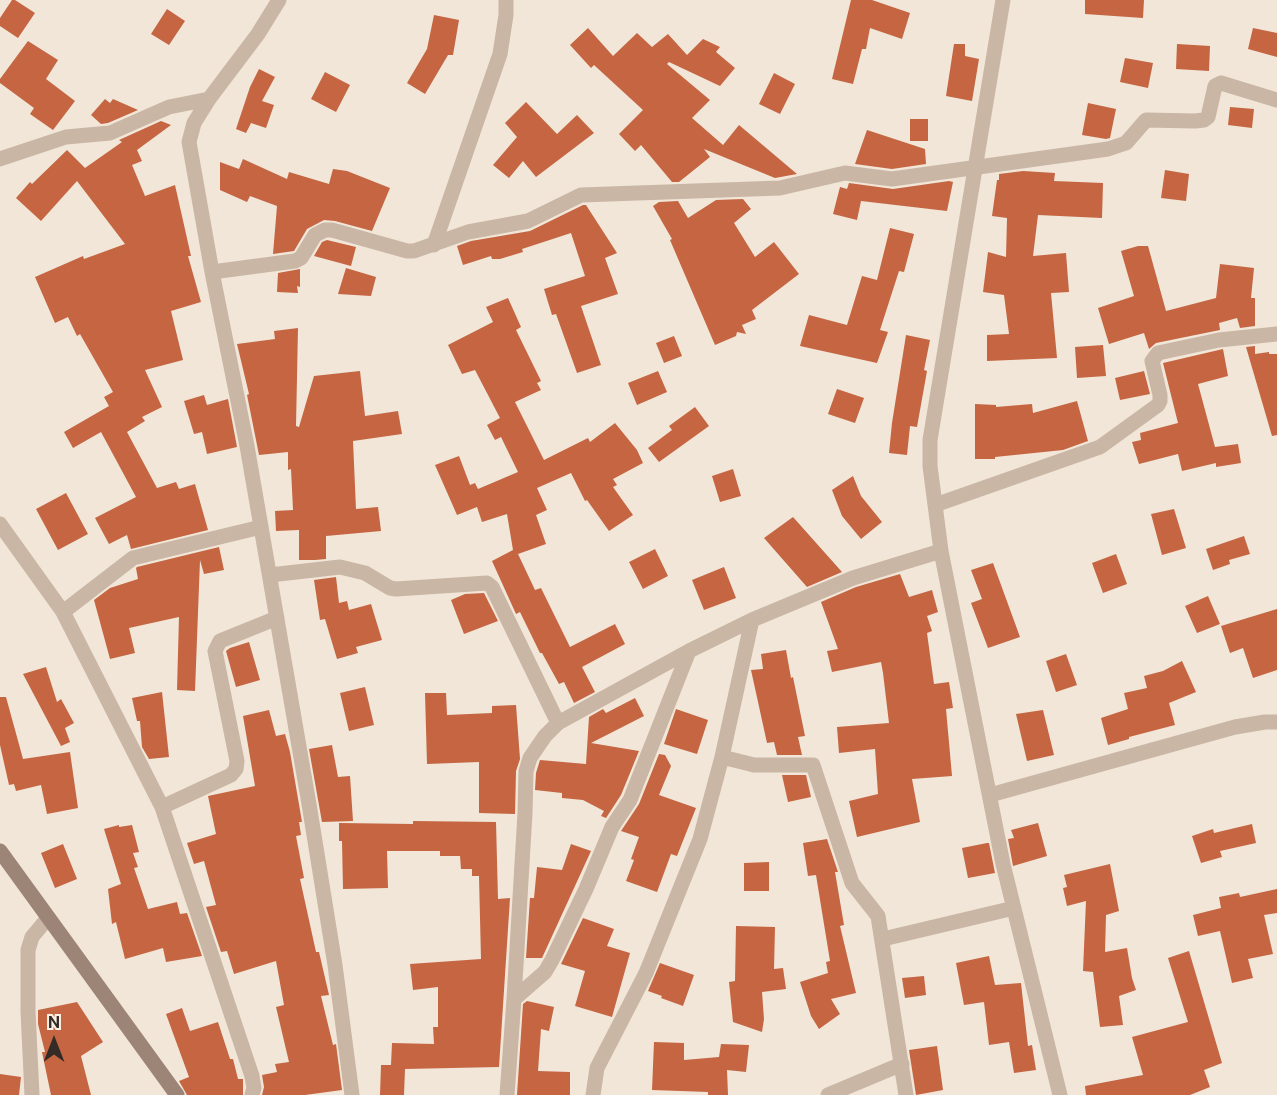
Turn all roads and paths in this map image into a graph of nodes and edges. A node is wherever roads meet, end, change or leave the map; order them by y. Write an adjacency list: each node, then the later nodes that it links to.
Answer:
1 (279, 0): 4 (street)
2 (506, 0): 8 (street)
3 (1003, 0): 7 (street)
4 (209, 99): 6 (street); 9 (street)
5 (1277, 100): 7 (street)
6 (0, 159)
7 (975, 167): 8 (street); 11 (street)
8 (434, 245): 9 (street)
9 (212, 272): 13 (street)
10 (1277, 334): 11 (street)
11 (935, 505): 14 (street)
12 (0, 524): 16 (street)
13 (261, 526): 15 (street); 16 (street)
14 (942, 551): 18 (street); 23 (street)
15 (270, 575): 17 (street); 21 (street)
16 (63, 612): 24 (street)
17 (276, 618): 24 (street); 34 (street)
18 (752, 620): 19 (street); 22 (street)
19 (689, 651): 21 (street); 29 (street)
20 (1277, 722): 23 (street)
21 (558, 723): 29 (street)
22 (722, 757): 28 (street); 36 (street)
23 (990, 795): 26 (street)
24 (162, 807): 33 (street)
25 (0, 851): 27 (main road)
26 (1014, 908): 28 (street); 39 (street)
27 (48, 918): 31 (street); 32 (main road)
28 (883, 939): 30 (street)
29 (514, 999): 35 (street)
30 (902, 1064): 37 (street); 38 (street)
31 (32, 1095)
32 (177, 1095)
33 (252, 1095)
34 (352, 1095)
35 (507, 1095)
36 (593, 1095)
37 (828, 1095)
38 (906, 1095)
39 (1060, 1095)

